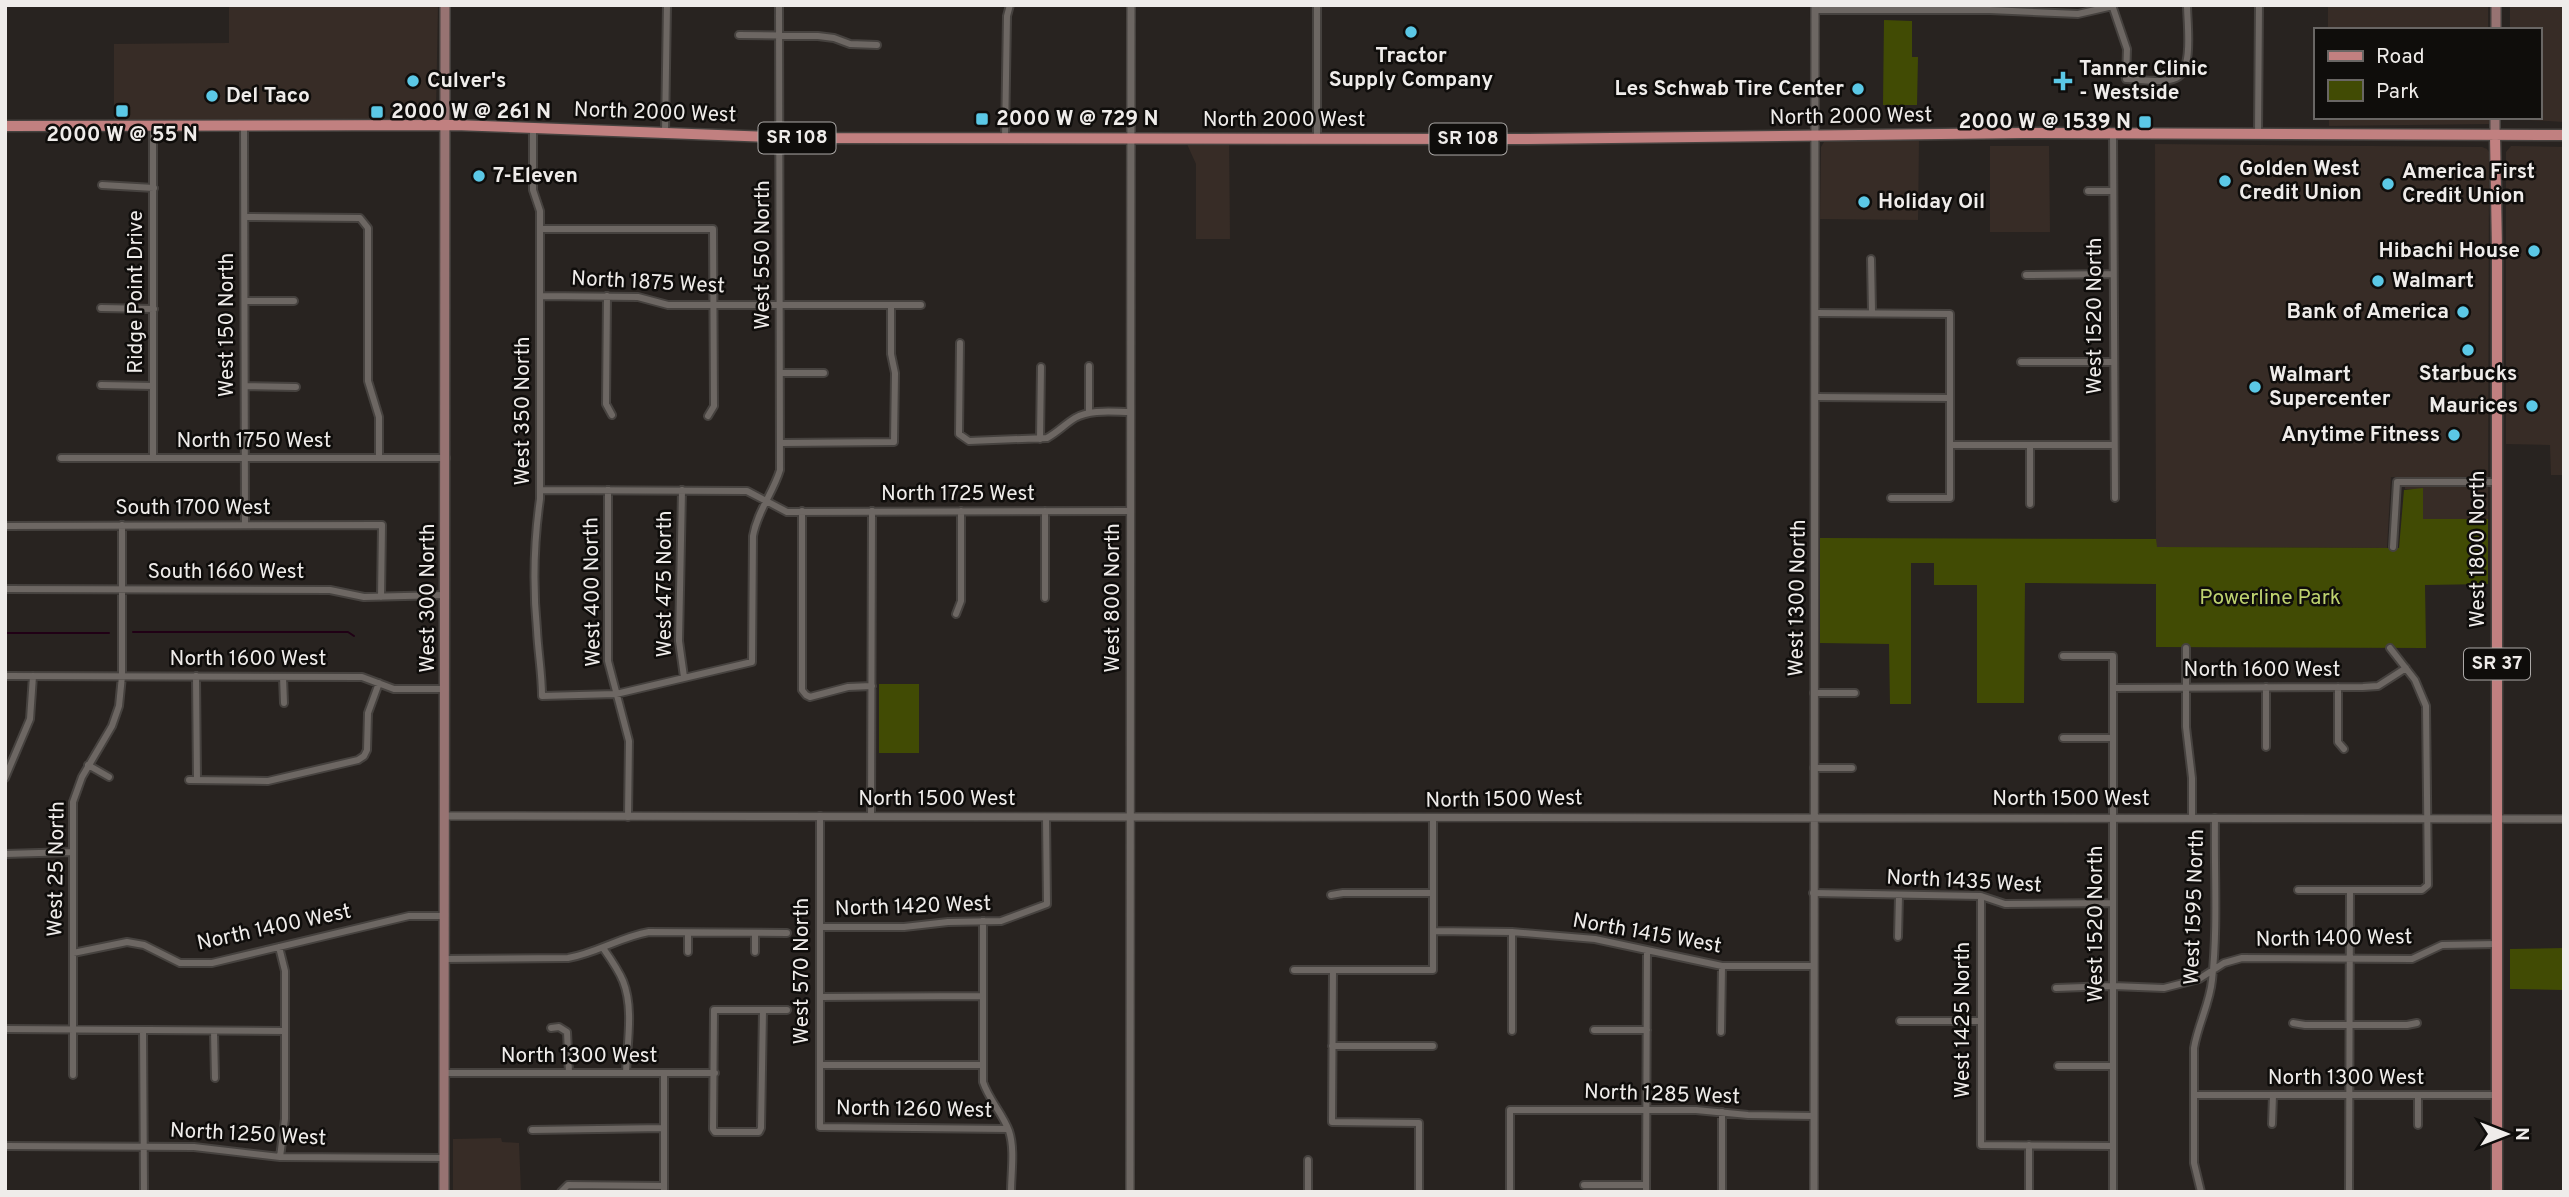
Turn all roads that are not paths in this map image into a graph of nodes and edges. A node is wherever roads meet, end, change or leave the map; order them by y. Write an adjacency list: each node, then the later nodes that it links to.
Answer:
1 (445, 5): 20 (main road, West 300 North)
2 (667, 5): 24 (street)
3 (779, 5): 16 (street, West 550 North)
4 (1010, 5): 31 (street)
5 (1131, 5): 32 (street, West 800 North)
6 (1317, 5): 33 (street)
7 (2112, 5): 8 (street); 13 (street)
8 (2187, 5)
9 (2259, 5): 26 (street)
10 (2496, 5): 14 (main road)
11 (1815, 7): 12 (street); 30 (street, West 1300 North)
12 (1912, 8): 13 (street)
13 (1991, 8)
14 (2496, 28)
15 (739, 35): 16 (street)
16 (779, 35): 17 (street); 29 (street, West 550 North)
17 (877, 45)
18 (2495, 119): 28 (main road, West 1800 North / SR 37)
19 (244, 125): 20 (main road, North 2000 West / SR 108); 22 (main road, North 2000 West / SR 108); 38 (street, West 150 North)
20 (445, 125): 23 (main road, North 2000 West / SR 108); 81 (main road, West 300 North)
21 (5, 126): 22 (main road, North 2000 West / SR 108)
22 (153, 126): 35 (street, Ridge Point Drive)
23 (533, 127): 24 (main road, North 2000 West / SR 108); 39 (street, West 350 North)
24 (665, 132): 29 (main road, North 2000 West / SR 108)
25 (2112, 134): 26 (main road, North 2000 West / SR 108); 30 (main road, North 2000 West / SR 108); 37 (street, West 1520 North)
26 (2258, 134): 28 (main road, North 2000 West / SR 108)
27 (2564, 135): 28 (main road, North 2000 West / SR 108)
28 (2495, 136): 82 (main road, West 1800 North / SR 37)
29 (780, 137): 31 (main road, North 2000 West / SR 108); 48 (street, West 550 North)
30 (1816, 137): 33 (main road, North 2000 West / SR 108); 54 (street, West 1300 North)
31 (1005, 138): 32 (main road, North 2000 West / SR 108)
32 (1132, 139): 33 (main road, North 2000 West / SR 108); 68 (street, West 800 North)
33 (1317, 139)
34 (102, 185): 35 (street)
35 (154, 187): 52 (street, Ridge Point Drive)
36 (2088, 191): 37 (street)
37 (2113, 191): 41 (street, West 1520 North)
38 (245, 217): 45 (street, West 150 North); 80 (street)
39 (540, 229): 43 (street, West 350 North); 47 (street)
40 (1871, 259): 53 (street)
41 (2113, 274): 42 (street); 57 (street, West 1520 North)
42 (2026, 275)
43 (540, 296): 44 (street, North 1875 West); 83 (street, West 350 North)
44 (607, 296): 47 (street, North 1875 West); 70 (street)
45 (245, 301): 46 (street); 64 (street, West 150 North)
46 (294, 301)
47 (713, 305): 48 (street, North 1875 West); 71 (street)
48 (781, 305): 49 (street, North 1875 West); 60 (street, West 550 North)
49 (891, 305): 50 (street, North 1875 West); 73 (street)
50 (921, 305)
51 (101, 308): 52 (street)
52 (154, 309): 63 (street, Ridge Point Drive)
53 (1872, 312): 54 (street); 67 (street)
54 (1816, 313): 66 (street, West 1300 North)
55 (960, 343): 72 (street)
56 (2021, 362): 57 (street)
57 (2113, 362): 75 (street, West 1520 North)
58 (1090, 366): 69 (street)
59 (1041, 367): 72 (street)
60 (781, 373): 61 (street); 73 (street, West 550 North)
61 (824, 373)
62 (101, 385): 63 (street)
63 (153, 386): 78 (street, Ridge Point Drive)
64 (245, 386): 65 (street); 79 (street, West 150 North)
65 (296, 387)
66 (1816, 397): 67 (street); 122 (street, West 1300 North)
67 (1950, 398): 74 (street)
68 (1130, 412): 69 (street); 93 (street, West 800 North)
69 (1090, 413): 72 (street)
70 (612, 415)
71 (708, 416)
72 (1040, 439)
73 (781, 443): 88 (street, West 550 North)
74 (1950, 445): 76 (street); 86 (street)
75 (2113, 445): 76 (street); 87 (street, West 1520 North)
76 (2030, 446): 89 (street)
77 (61, 458): 78 (street, North 1750 West)
78 (153, 458): 79 (street, North 1750 West)
79 (245, 458): 80 (street, North 1750 West); 95 (street, West 150 North)
80 (379, 458): 81 (street, North 1750 West)
81 (446, 458): 101 (main road, West 300 North)
82 (2497, 482): 98 (street); 150 (main road, West 1800 North / SR 37)
83 (540, 490): 84 (street); 124 (street, West 350 North)
84 (608, 490): 85 (street); 124 (street, West 400 North)
85 (682, 490): 88 (street); 114 (street, West 475 North)
86 (1891, 498)
87 (2115, 498)
88 (767, 503): 90 (street, North 1725 West); 114 (street, West 550 North)
89 (2030, 504)
90 (802, 511): 94 (street, North 1725 West); 116 (street)
91 (961, 511): 92 (street, North 1725 West); 94 (street, North 1725 West); 104 (street)
92 (1045, 511): 93 (street, North 1725 West); 103 (street)
93 (1130, 511): 143 (street, West 800 North)
94 (872, 512): 116 (street)
95 (245, 525): 97 (street, South 1700 West); 102 (street, South 1700 West)
96 (5, 526): 97 (street, South 1700 West)
97 (122, 526): 100 (street, West 25 North)
98 (2393, 547)
99 (5, 589): 100 (street, South 1660 West)
100 (122, 589): 102 (street, South 1660 West); 111 (street, West 25 North)
101 (445, 595): 102 (street, South 1660 West); 121 (main road, West 300 North)
102 (381, 597)
103 (1045, 598)
104 (956, 614)
105 (2186, 648): 120 (street)
106 (2390, 648): 108 (street)
107 (2063, 656): 119 (street, West 1520 North)
108 (2406, 668): 118 (street, North 1600 West); 148 (street)
109 (5, 676): 110 (street, North 1600 West)
110 (33, 676): 111 (street, North 1600 West); 134 (street)
111 (122, 676): 112 (street, North 1600 West); 130 (street, West 25 North)
112 (196, 676): 113 (street, North 1600 West); 136 (street)
113 (283, 677): 115 (street, North 1600 West); 125 (street)
114 (684, 677): 124 (street)
115 (379, 684): 121 (street, North 1600 West); 136 (street)
116 (872, 686): 139 (street)
117 (2266, 687): 118 (street, North 1600 West); 120 (street, North 1600 West); 128 (street)
118 (2338, 687): 129 (street)
119 (2113, 688): 120 (street, North 1600 West); 127 (street, West 1520 North)
120 (2186, 688): 145 (street)
121 (444, 690): 137 (main road, West 300 North)
122 (1814, 693): 123 (street); 131 (street, West 1300 North)
123 (1855, 693)
124 (616, 694): 141 (street, West 400 North)
125 (284, 703)
126 (2063, 738): 127 (street)
127 (2113, 738): 144 (street, West 1520 North)
128 (2266, 747)
129 (2344, 749)
130 (88, 765): 133 (street); 151 (street, West 25 North)
131 (1814, 768): 132 (street); 140 (street, West 1300 North)
132 (1852, 768)
133 (109, 777)
134 (5, 778)
135 (189, 780): 136 (street)
136 (197, 780)
137 (444, 816): 141 (street, North 1500 West); 161 (main road, West 300 North)
138 (820, 816): 139 (street, North 1500 West); 141 (street, North 1500 West); 163 (street, West 570 North)
139 (871, 816): 142 (street, North 1500 West)
140 (1814, 816): 144 (street, North 1500 West); 147 (street, North 1500 West); 156 (street, West 1300 North)
141 (628, 817)
142 (1046, 817): 143 (street, North 1500 West); 162 (street, North 1420 West)
143 (1129, 817): 147 (street, North 1500 West); 246 (street, West 800 North)
144 (2113, 817): 145 (street, North 1500 West); 160 (street, West 1520 North)
145 (2192, 818): 146 (street, North 1500 West)
146 (2215, 818): 148 (street, North 1500 West); 181 (street, West 1595 North)
147 (1433, 819): 155 (street)
148 (2427, 819): 150 (street, North 1500 West); 154 (street)
149 (2564, 819): 150 (street, North 1500 West)
150 (2497, 820): 170 (main road, West 1800 North / SR 37)
151 (73, 852): 152 (street); 176 (street, West 25 North)
152 (5, 854)
153 (2298, 890): 154 (street)
154 (2350, 890): 178 (street)
155 (1433, 893): 157 (street); 164 (street)
156 (1814, 893): 158 (street, North 1435 West); 180 (street, West 1300 North)
157 (1331, 895)
158 (1899, 896): 159 (street, North 1435 West); 169 (street)
159 (1981, 896): 160 (street, North 1435 West); 191 (street, West 1425 North)
160 (2113, 903): 184 (street, West 1520 North)
161 (444, 916): 171 (street, North 1400 West); 177 (main road, West 300 North)
162 (983, 921): 163 (street, North 1420 West); 186 (street)
163 (820, 927): 187 (street, West 570 North)
164 (1433, 931): 165 (street, North 1415 West); 183 (street)
165 (1512, 932): 173 (street, North 1415 West); 203 (street)
166 (688, 933): 167 (street); 172 (street); 174 (street)
167 (755, 933): 168 (street); 175 (street)
168 (787, 933)
169 (1898, 937)
170 (2497, 944): 178 (street, North 1400 West); 221 (main road, West 1800 North / SR 37)
171 (279, 947): 176 (street, North 1400 West); 202 (street)
172 (603, 948): 177 (street); 213 (street)
173 (1647, 950): 179 (street, North 1415 West); 200 (street)
174 (688, 952)
175 (755, 952)
176 (73, 953): 197 (street, West 25 North)
177 (444, 959): 211 (main road, West 300 North)
178 (2350, 959): 181 (street, North 1400 West); 194 (street)
179 (1721, 966): 180 (street, North 1415 West); 204 (street)
180 (1814, 966): 225 (street, West 1300 North)
181 (2213, 969): 184 (street, North 1400 West); 218 (street, West 1595 North)
182 (1294, 970): 183 (street)
183 (1333, 970): 205 (street)
184 (2113, 986): 185 (street, North 1400 West); 210 (street, West 1520 North)
185 (2056, 988)
186 (983, 996): 187 (street); 208 (street)
187 (820, 997): 207 (street, West 570 North)
188 (762, 1010): 189 (street); 215 (street); 215 (street)
189 (787, 1010)
190 (1900, 1021): 191 (street)
191 (1981, 1021): 232 (street, West 1425 North)
192 (2292, 1023): 194 (street)
193 (2417, 1023): 194 (street)
194 (2350, 1026): 219 (street)
195 (551, 1028): 212 (street)
196 (5, 1029): 197 (street)
197 (73, 1029): 198 (street); 216 (street, West 25 North)
198 (144, 1030): 201 (street); 235 (street)
199 (1594, 1030): 200 (street)
200 (1647, 1030): 223 (street)
201 (214, 1031): 202 (street); 217 (street)
202 (285, 1031): 236 (street)
203 (1512, 1031)
204 (1721, 1032)
205 (1332, 1046): 206 (street); 248 (street)
206 (1433, 1046)
207 (820, 1065): 208 (street); 228 (street, West 570 North)
208 (983, 1065): 230 (street)
209 (2058, 1066): 210 (street)
210 (2113, 1066): 234 (street, West 1520 North)
211 (444, 1073): 212 (street, North 1300 West); 237 (main road, West 300 North)
212 (569, 1073): 213 (street, North 1300 West)
213 (626, 1073): 214 (street, North 1300 West)
214 (664, 1073): 215 (street, North 1300 West); 229 (street)
215 (715, 1073)
216 (73, 1075)
217 (215, 1078)
218 (2194, 1095): 222 (street, North 1300 West); 254 (street, West 1595 North)
219 (2349, 1095): 220 (street, North 1300 West); 222 (street, North 1300 West); 255 (street)
220 (2418, 1095): 221 (street, North 1300 West); 227 (street)
221 (2497, 1095): 256 (main road, West 1800 North / SR 37)
222 (2273, 1096): 226 (street)
223 (1646, 1109): 224 (street, North 1285 West); 240 (street); 249 (street, North 1285 West)
224 (1722, 1112): 225 (street, North 1285 West); 250 (street)
225 (1814, 1116): 251 (street, West 1300 North)
226 (2272, 1124)
227 (2418, 1125)
228 (820, 1127): 230 (street, North 1260 West)
229 (664, 1128): 231 (street); 241 (street)
230 (1008, 1129): 245 (street)
231 (532, 1130)
232 (2029, 1145): 234 (street); 252 (street)
233 (5, 1146): 235 (street, North 1250 West)
234 (2113, 1146): 253 (street, West 1520 North)
235 (144, 1147): 236 (street, North 1250 West); 243 (street)
236 (280, 1157): 237 (street, North 1250 West)
237 (444, 1158): 244 (main road, West 300 North)
238 (1308, 1160): 247 (street)
239 (1584, 1185): 240 (street)
240 (1646, 1188)
241 (664, 1189): 242 (street)
242 (562, 1190)
243 (144, 1192)
244 (444, 1192)
245 (1011, 1192)
246 (1130, 1192)
247 (1308, 1192)
248 (1419, 1192)
249 (1510, 1192)
250 (1722, 1192)
251 (1814, 1192)
252 (2029, 1192)
253 (2113, 1192)
254 (2201, 1192)
255 (2349, 1192)
256 (2497, 1192)

